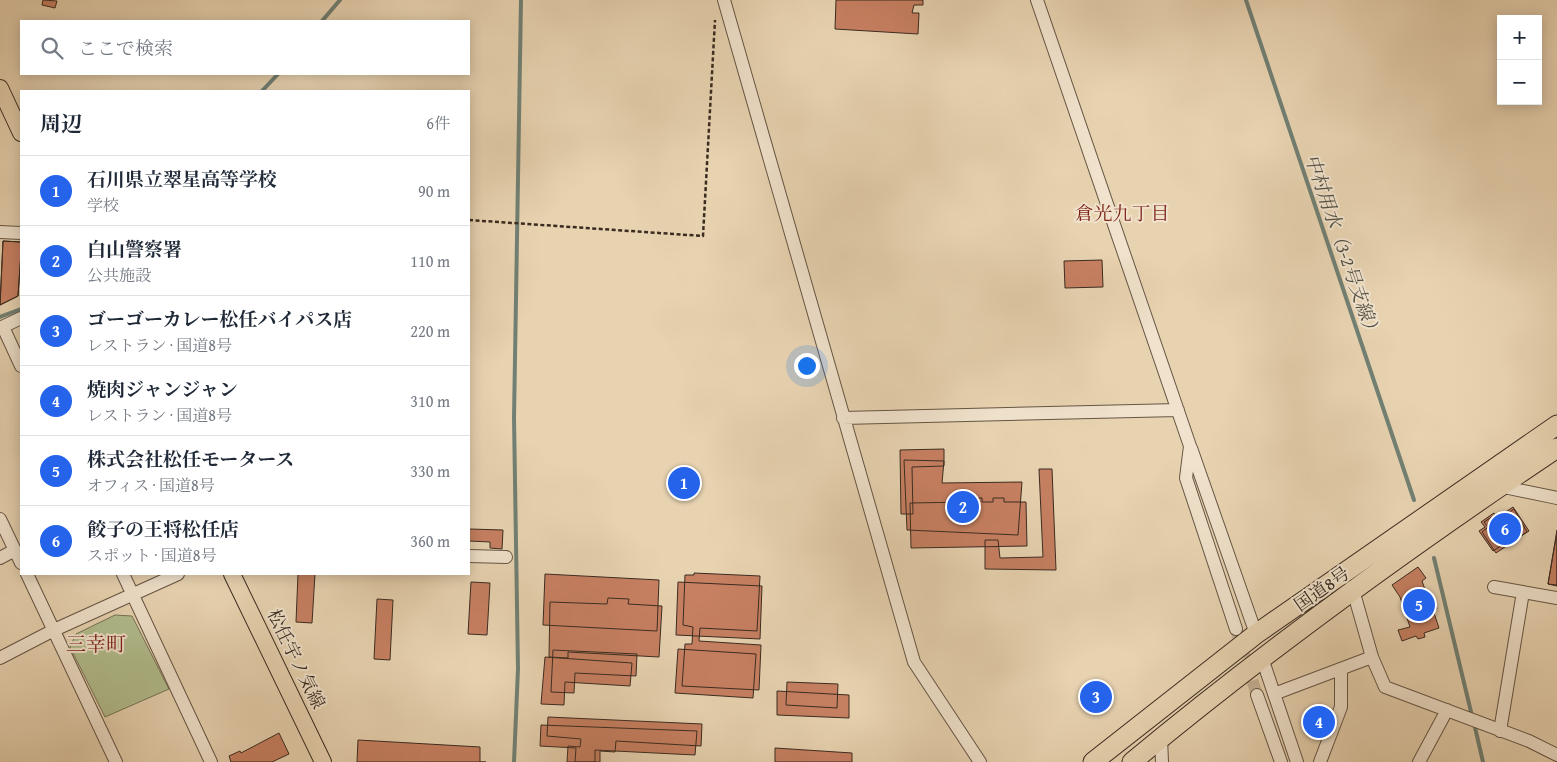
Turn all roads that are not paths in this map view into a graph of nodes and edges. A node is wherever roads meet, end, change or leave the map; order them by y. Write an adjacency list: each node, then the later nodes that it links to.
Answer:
1 (724, 0): 11 (street)
2 (1037, 0): 10 (street)
3 (0, 88): 4 (main road)
4 (20, 131)
5 (0, 232): 6 (street)
6 (20, 234)
7 (20, 318): 8 (street)
8 (1, 328): 9 (street)
9 (20, 364)
10 (1178, 410): 11 (street); 13 (street)
11 (843, 418): 48 (street)
12 (1557, 425): 34 (highway, 国道8号)
13 (1190, 446): 32 (street); 34 (street)
14 (1557, 448): 15 (highway, 国道8号)
15 (1499, 486): 16 (street); 28 (highway, 国道8号)
16 (1557, 498)
17 (0, 519): 18 (street)
18 (15, 550): 21 (street); 22 (street)
19 (470, 556): 20 (street)
20 (506, 557)
21 (0, 558)
22 (20, 561)
23 (26, 575): 33 (street)
24 (122, 575): 30 (street)
25 (176, 575): 30 (street)
26 (232, 575): 47 (main road, 松任宇ノ気線)
27 (1494, 587): 29 (street)
28 (1353, 590): 35 (street); 37 (highway, 国道8号)
29 (1522, 592): 31 (street); 42 (street)
30 (132, 594): 33 (street); 46 (street)
31 (1557, 598)
32 (1236, 629)
33 (54, 630): 36 (street); 45 (street)
34 (1256, 634): 49 (highway, 国道8号)
35 (1372, 657): 38 (street); 41 (street)
36 (0, 658)
37 (1262, 658): 39 (street); 43 (highway, 国道8号)
38 (1342, 670): 39 (street); 54 (street)
39 (1274, 694): 53 (street)
40 (1257, 696): 52 (street)
41 (1447, 710): 42 (street); 55 (street)
42 (1500, 731): 44 (street)
43 (1162, 738): 50 (highway, 国道8号); 51 (street)
44 (1557, 755)
45 (116, 762)
46 (211, 762)
47 (323, 762)
48 (980, 762)
49 (1094, 762)
50 (1132, 762)
51 (1162, 762)
52 (1281, 762)
53 (1297, 762)
54 (1320, 762)
55 (1419, 762)

